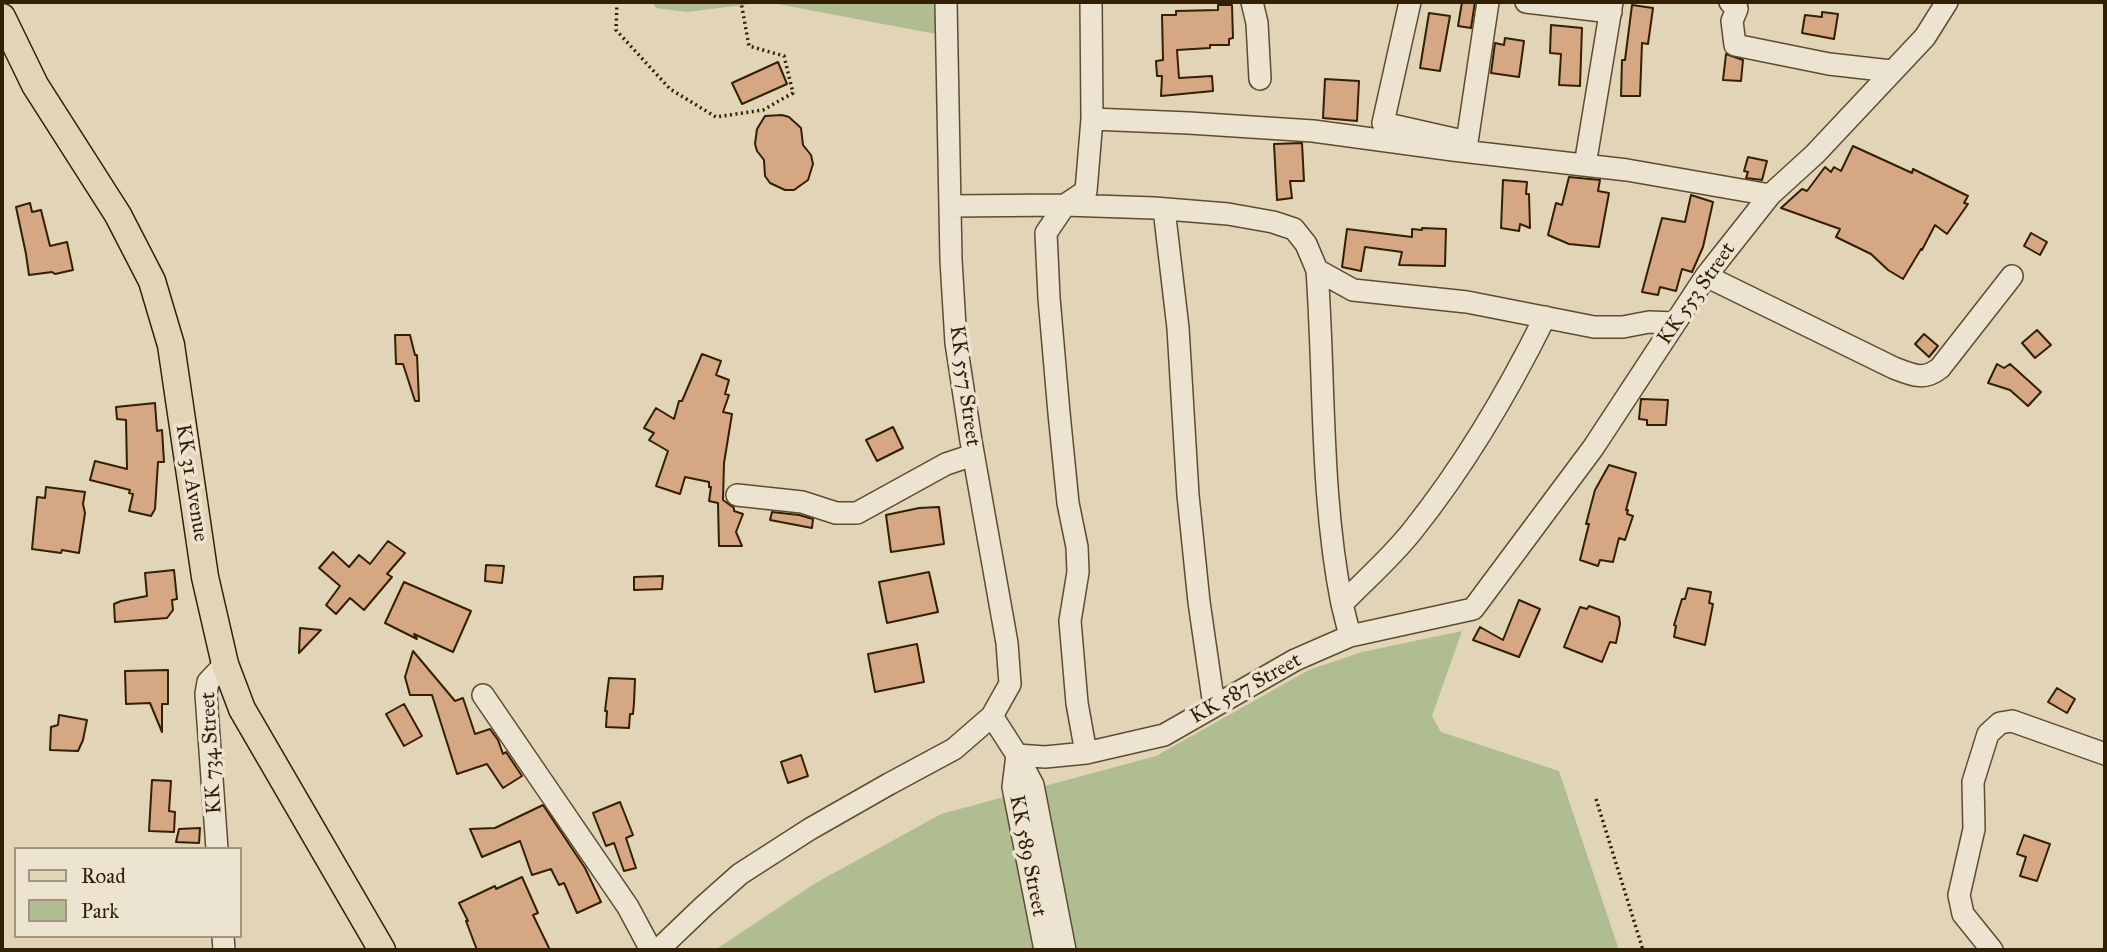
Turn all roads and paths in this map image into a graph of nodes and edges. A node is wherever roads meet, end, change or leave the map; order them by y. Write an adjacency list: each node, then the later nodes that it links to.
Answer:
1 (617, 2): 2 (path)
2 (741, 2)
3 (946, 2): 19 (street, KK 557 Street)
4 (1091, 2): 15 (street)
5 (1252, 2): 14 (street)
6 (1410, 2): 7 (street)
7 (1488, 2)
8 (1525, 2): 11 (street)
9 (1730, 2): 13 (street)
10 (1947, 2): 13 (street, KK 553 Street)
11 (1612, 7): 16 (street)
12 (2, 17): 31 (main road, KK 31 Avenue)
13 (1891, 71): 17 (street, KK 553 Street)
14 (1260, 79)
15 (1092, 119): 17 (street); 18 (street)
16 (1587, 153)
17 (1770, 195): 22 (street, KK 553 Street)
18 (1065, 205): 19 (street); 20 (street); 35 (street)
19 (950, 206): 26 (street, KK 557 Street)
20 (1164, 209): 21 (street); 33 (street)
21 (1317, 270): 24 (street); 28 (street)
22 (1706, 276): 23 (street); 25 (street, KK 553 Street)
23 (2012, 276)
24 (1545, 317): 25 (street); 28 (street)
25 (1675, 323): 29 (street, KK 553 Street)
26 (973, 455): 27 (street); 34 (street, KK 557 Street)
27 (737, 495)
28 (1342, 604): 30 (street)
29 (1473, 609): 30 (street, KK 587 Street)
30 (1350, 636): 33 (street, KK 587 Street)
31 (225, 664): 39 (street, KK 734 Street); 40 (main road, KK 31 Avenue)
32 (483, 695): 41 (street)
33 (1214, 706): 35 (street, KK 587 Street)
34 (992, 716): 37 (street); 42 (street)
35 (1086, 753): 37 (street, KK 587 Street)
36 (2105, 754): 46 (street)
37 (1017, 755): 43 (street, KK 589 Street); 44 (street, KK 589 Street)
38 (1596, 799): 45 (path)
39 (217, 847)
40 (382, 950)
41 (651, 950)
42 (658, 950)
43 (1045, 950)
44 (1065, 950)
45 (1643, 950)
46 (1992, 950)

